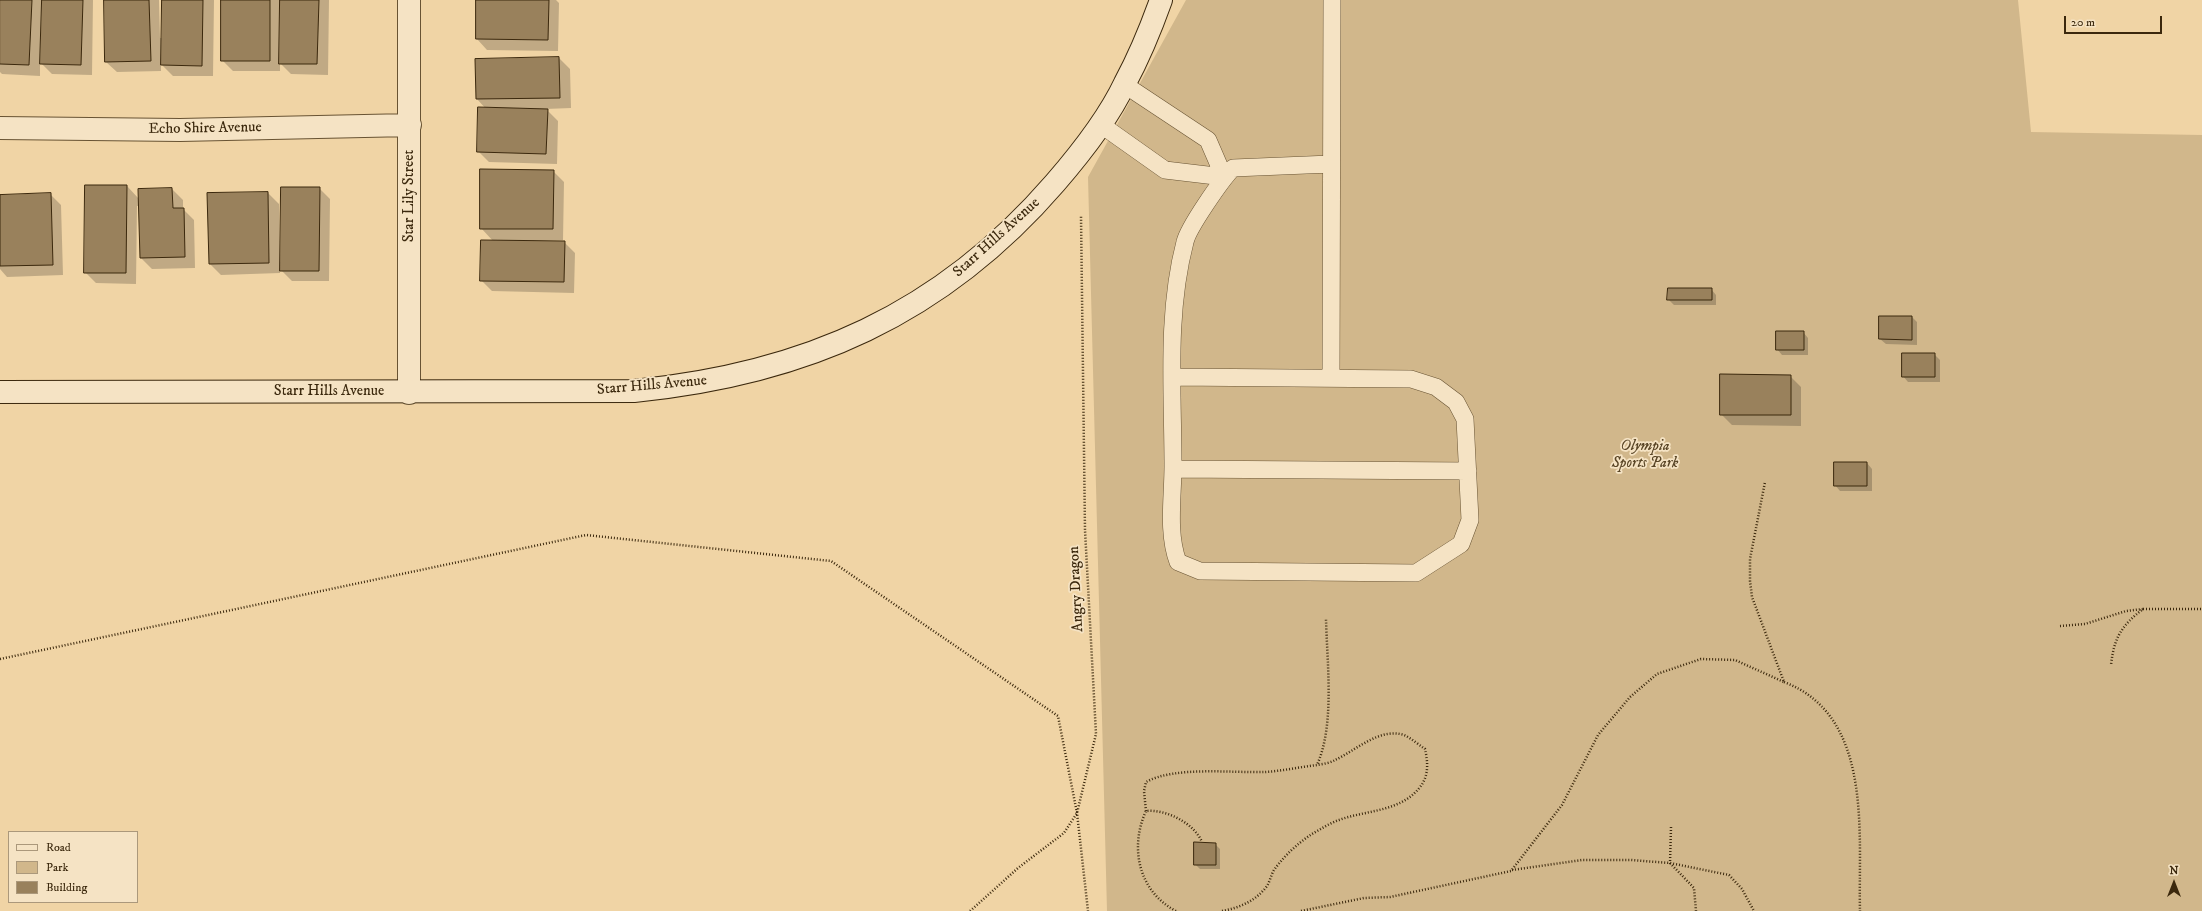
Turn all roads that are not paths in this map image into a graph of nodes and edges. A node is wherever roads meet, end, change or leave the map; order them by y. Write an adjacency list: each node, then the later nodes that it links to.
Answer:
1 (409, 0): 6 (street, Star Lily Street)
2 (1161, 0): 4 (street, Starr Hills Avenue)
3 (1332, 0): 8 (lane)
4 (1125, 85): 5 (street, Starr Hills Avenue); 9 (lane)
5 (1100, 124): 9 (lane); 13 (street, Starr Hills Avenue)
6 (410, 125): 7 (street, Echo Shire Avenue); 13 (street, Star Lily Street)
7 (0, 128)
8 (1331, 164): 9 (lane); 11 (lane)
9 (1224, 177): 10 (lane)
10 (1173, 377): 11 (lane); 14 (lane)
11 (1330, 378): 15 (lane)
12 (0, 392): 13 (street, Starr Hills Avenue)
13 (409, 392)
14 (1173, 469): 15 (lane); 15 (lane)
15 (1468, 471)

